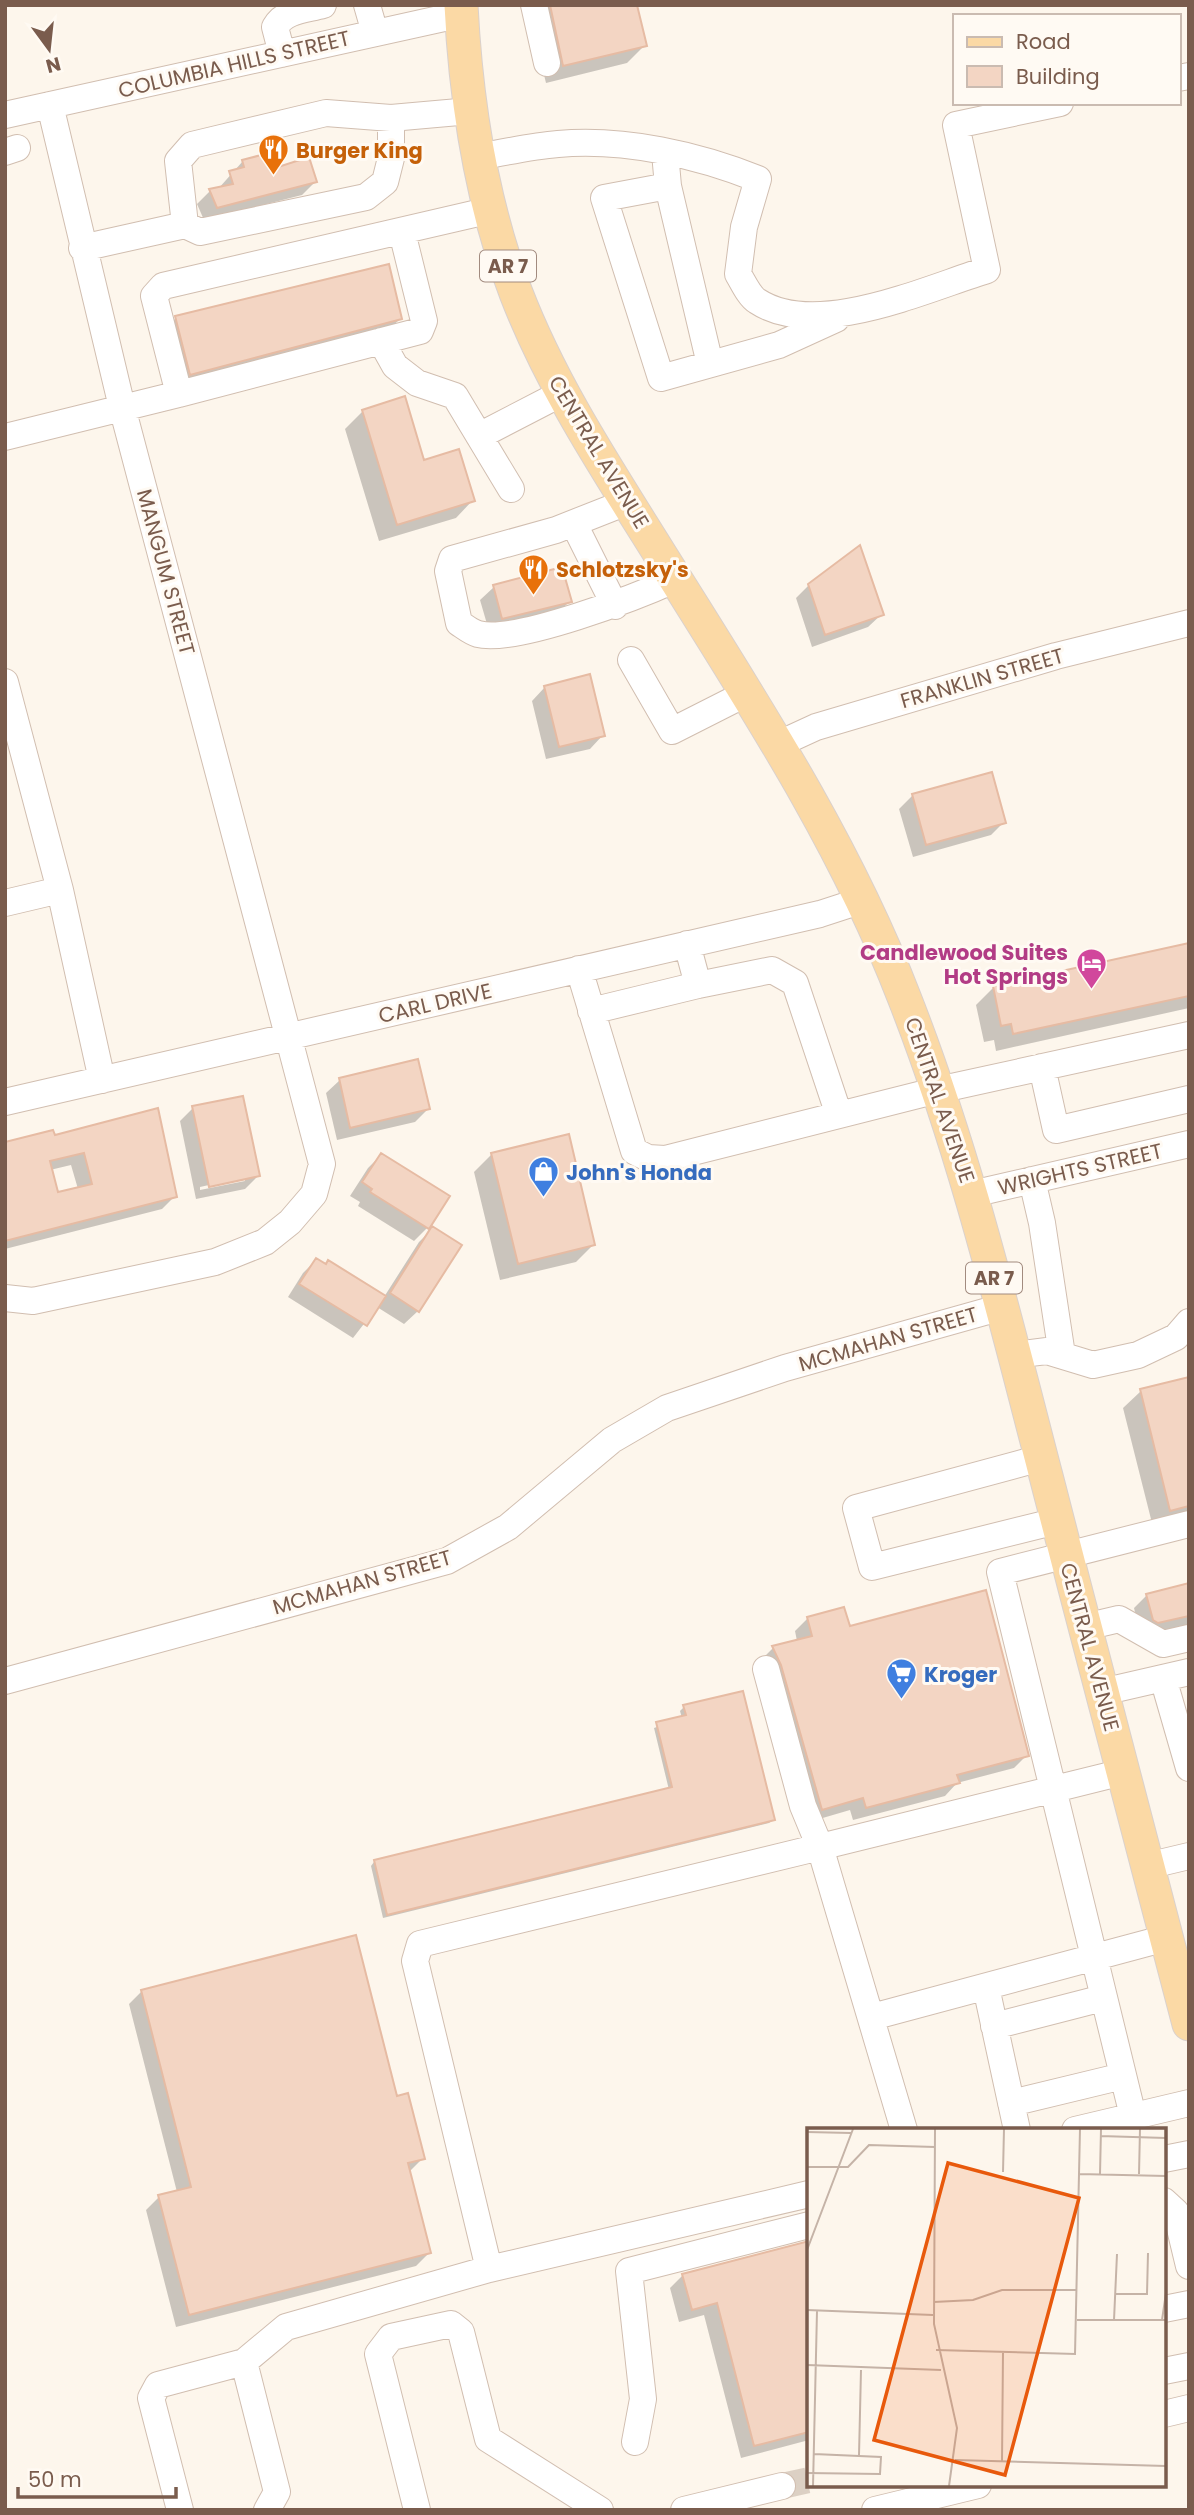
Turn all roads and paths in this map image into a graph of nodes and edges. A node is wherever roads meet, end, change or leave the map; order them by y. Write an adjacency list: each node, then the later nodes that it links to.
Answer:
1 (323, 5): 6 (street)
2 (367, 5): 5 (street)
3 (534, 5): 7 (street)
4 (461, 9): 5 (street, COLUMBIA HILLS STREET); 10 (main road, CENTRAL AVENUE / AR 7)
5 (375, 33): 6 (street, COLUMBIA HILLS STREET)
6 (282, 54): 8 (street, COLUMBIA HILLS STREET)
7 (547, 64)
8 (50, 105): 11 (street, COLUMBIA HILLS STREET); 19 (street, MANGUM STREET)
9 (1051, 105): 20 (street)
10 (470, 111): 12 (street); 14 (main road, CENTRAL AVENUE / AR 7)
11 (5, 115)
12 (391, 118): 17 (street); 17 (street)
13 (665, 153): 14 (street); 15 (street); 20 (street)
14 (479, 157): 16 (main road, CENTRAL AVENUE / AR 7)
15 (668, 186): 22 (street); 22 (street)
16 (491, 210): 18 (street); 23 (main road, CENTRAL AVENUE / AR 7)
17 (185, 225): 19 (street)
18 (402, 232): 21 (street); 24 (street)
19 (82, 248): 25 (street, MANGUM STREET)
20 (848, 313): 22 (street)
21 (381, 341): 24 (street); 26 (street)
22 (710, 364)
23 (562, 393): 26 (street); 29 (main road, CENTRAL AVENUE / AR 7)
24 (179, 394): 25 (street)
25 (122, 407): 27 (street); 46 (street, MANGUM STREET)
26 (479, 436): 28 (street)
27 (5, 437)
28 (511, 489)
29 (627, 502): 30 (street); 31 (main road, CENTRAL AVENUE / AR 7)
30 (574, 524): 32 (street); 32 (street)
31 (676, 579): 32 (street); 36 (main road, CENTRAL AVENUE / AR 7)
32 (615, 606)
33 (1189, 624): 37 (street, FRANKLIN STREET)
34 (631, 660): 36 (street)
35 (5, 681): 38 (street)
36 (747, 693): 37 (main road, CENTRAL AVENUE / AR 7)
37 (779, 744): 39 (main road, CENTRAL AVENUE / AR 7)
38 (60, 890): 40 (street); 48 (street)
39 (863, 900): 41 (street, CARL DRIVE); 49 (main road, CENTRAL AVENUE / AR 7)
40 (5, 903)
41 (687, 944): 42 (street, CARL DRIVE); 43 (street)
42 (579, 969): 44 (street); 46 (street, CARL DRIVE)
43 (698, 985): 44 (street); 52 (street)
44 (591, 1011): 52 (street)
45 (1189, 1035): 47 (street)
46 (290, 1036): 48 (street, CARL DRIVE); 56 (street, MANGUM STREET)
47 (1042, 1067): 49 (street); 50 (street)
48 (102, 1080): 51 (street, CARL DRIVE)
49 (938, 1090): 52 (street); 55 (main road, CENTRAL AVENUE / AR 7)
50 (1189, 1099)
51 (5, 1102)
52 (839, 1115)
53 (1189, 1144): 54 (street, WRIGHTS STREET)
54 (1032, 1180): 55 (street, WRIGHTS STREET); 60 (street)
55 (972, 1194): 57 (main road, CENTRAL AVENUE / AR 7)
56 (5, 1298)
57 (1002, 1307): 59 (main road, CENTRAL AVENUE / AR 7); 70 (street, MCMAHAN STREET)
58 (1189, 1322): 60 (street)
59 (1014, 1355): 60 (street); 61 (main road, CENTRAL AVENUE / AR 7)
60 (1062, 1355)
61 (1041, 1458): 62 (main road, CENTRAL AVENUE / AR 7); 62 (street)
62 (1057, 1521): 64 (main road, CENTRAL AVENUE / AR 7)
63 (1189, 1524): 64 (street)
64 (1067, 1556): 65 (main road, CENTRAL AVENUE / AR 7); 74 (street)
65 (1085, 1628): 66 (street); 71 (main road, CENTRAL AVENUE / AR 7)
66 (1189, 1638)
67 (766, 1670): 75 (street)
68 (1189, 1672): 69 (street)
69 (1163, 1678): 71 (street); 72 (street)
70 (5, 1681)
71 (1102, 1692): 73 (main road, CENTRAL AVENUE / AR 7)
72 (1189, 1768)
73 (1123, 1772): 74 (street); 77 (main road, CENTRAL AVENUE / AR 7)
74 (1054, 1790): 75 (street); 79 (street)
75 (820, 1847): 82 (street); 99 (street)
76 (1189, 1856): 77 (street)
77 (1147, 1866): 78 (main road, CENTRAL AVENUE / AR 7)
78 (1166, 1938): 79 (street); 83 (main road, CENTRAL AVENUE / AR 7)
79 (1094, 1958): 80 (street); 81 (street)
80 (986, 1987): 82 (street); 84 (street)
81 (1104, 1998): 84 (street); 85 (street)
82 (872, 2017): 89 (street)
83 (1189, 2024)
84 (994, 2026): 86 (street)
85 (1123, 2076): 86 (street); 88 (street)
86 (1012, 2103): 90 (street)
87 (1189, 2103): 88 (street)
88 (1133, 2116): 91 (street)
89 (903, 2128)
90 (1017, 2128)
91 (1083, 2128)
92 (1189, 2154): 93 (street)
93 (1166, 2159)
94 (807, 2194): 99 (street)
95 (1166, 2203): 97 (street)
96 (807, 2226): 107 (street)
97 (1174, 2242): 98 (street)
98 (1189, 2266)
99 (489, 2269): 102 (street)
100 (1189, 2304): 101 (street)
101 (1166, 2309)
102 (244, 2362): 110 (street); 111 (street)
103 (1189, 2366): 104 (street)
104 (1166, 2371)
105 (1189, 2408): 106 (street)
106 (1166, 2414)
107 (635, 2442)
108 (782, 2486): 114 (street)
109 (970, 2487): 115 (street)
110 (180, 2510)
111 (267, 2510)
112 (417, 2510): 113 (street)
113 (600, 2510)
114 (684, 2510)
115 (875, 2510)

